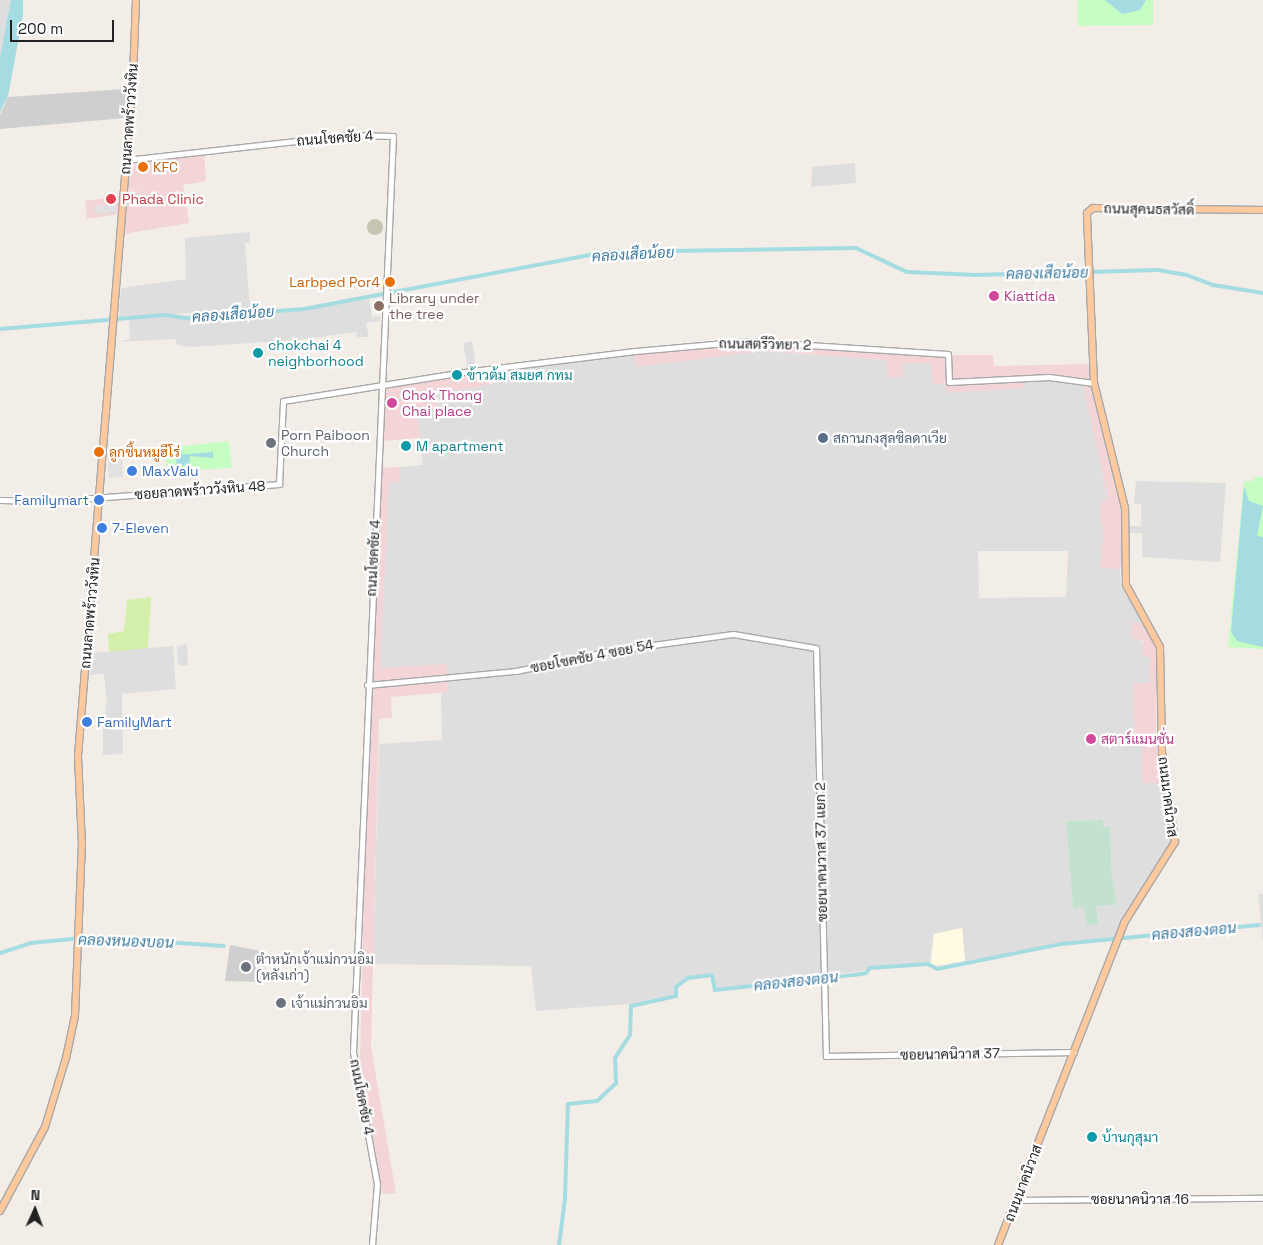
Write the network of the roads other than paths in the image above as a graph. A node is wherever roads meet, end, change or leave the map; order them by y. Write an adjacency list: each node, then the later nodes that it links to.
1 (136, 0): 2 (main road, ถนนลาดพร้าววังหิน)
2 (126, 160): 5 (street, ถนนโชคชัย 4); 6 (main road, ถนนลาดพร้าววังหิน)
3 (1263, 210): 4 (main road, ถนนสุคนธสวัสดิ์)
4 (1094, 383): 5 (street, ถนนสตรีวิทยา 2); 10 (main road, ถนนนาคนิวาส)
5 (381, 386): 6 (street, ซอยลาดพร้าววังหิน 48); 9 (street, ถนนโชคชัย 4)
6 (98, 498): 7 (street); 14 (main road, ถนนลาดพร้าววังหิน)
7 (2, 501)
8 (816, 648): 9 (street, ซอยโชคชัย 4 ซอย 54); 11 (street, ซอยนาคนวาส 37 แยก 2)
9 (368, 685): 15 (street, ถนนโชคชัย 4)
10 (1074, 1052): 11 (street, ซอยนาคนิวาส 37); 13 (main road, ถนนนาคนิวาส)
11 (826, 1056)
12 (1263, 1198): 13 (street, ซอยนาคนิวาส 16)
13 (1017, 1200): 16 (main road, ถนนนาคนิวาส)
14 (0, 1211)
15 (372, 1245)
16 (998, 1245)

